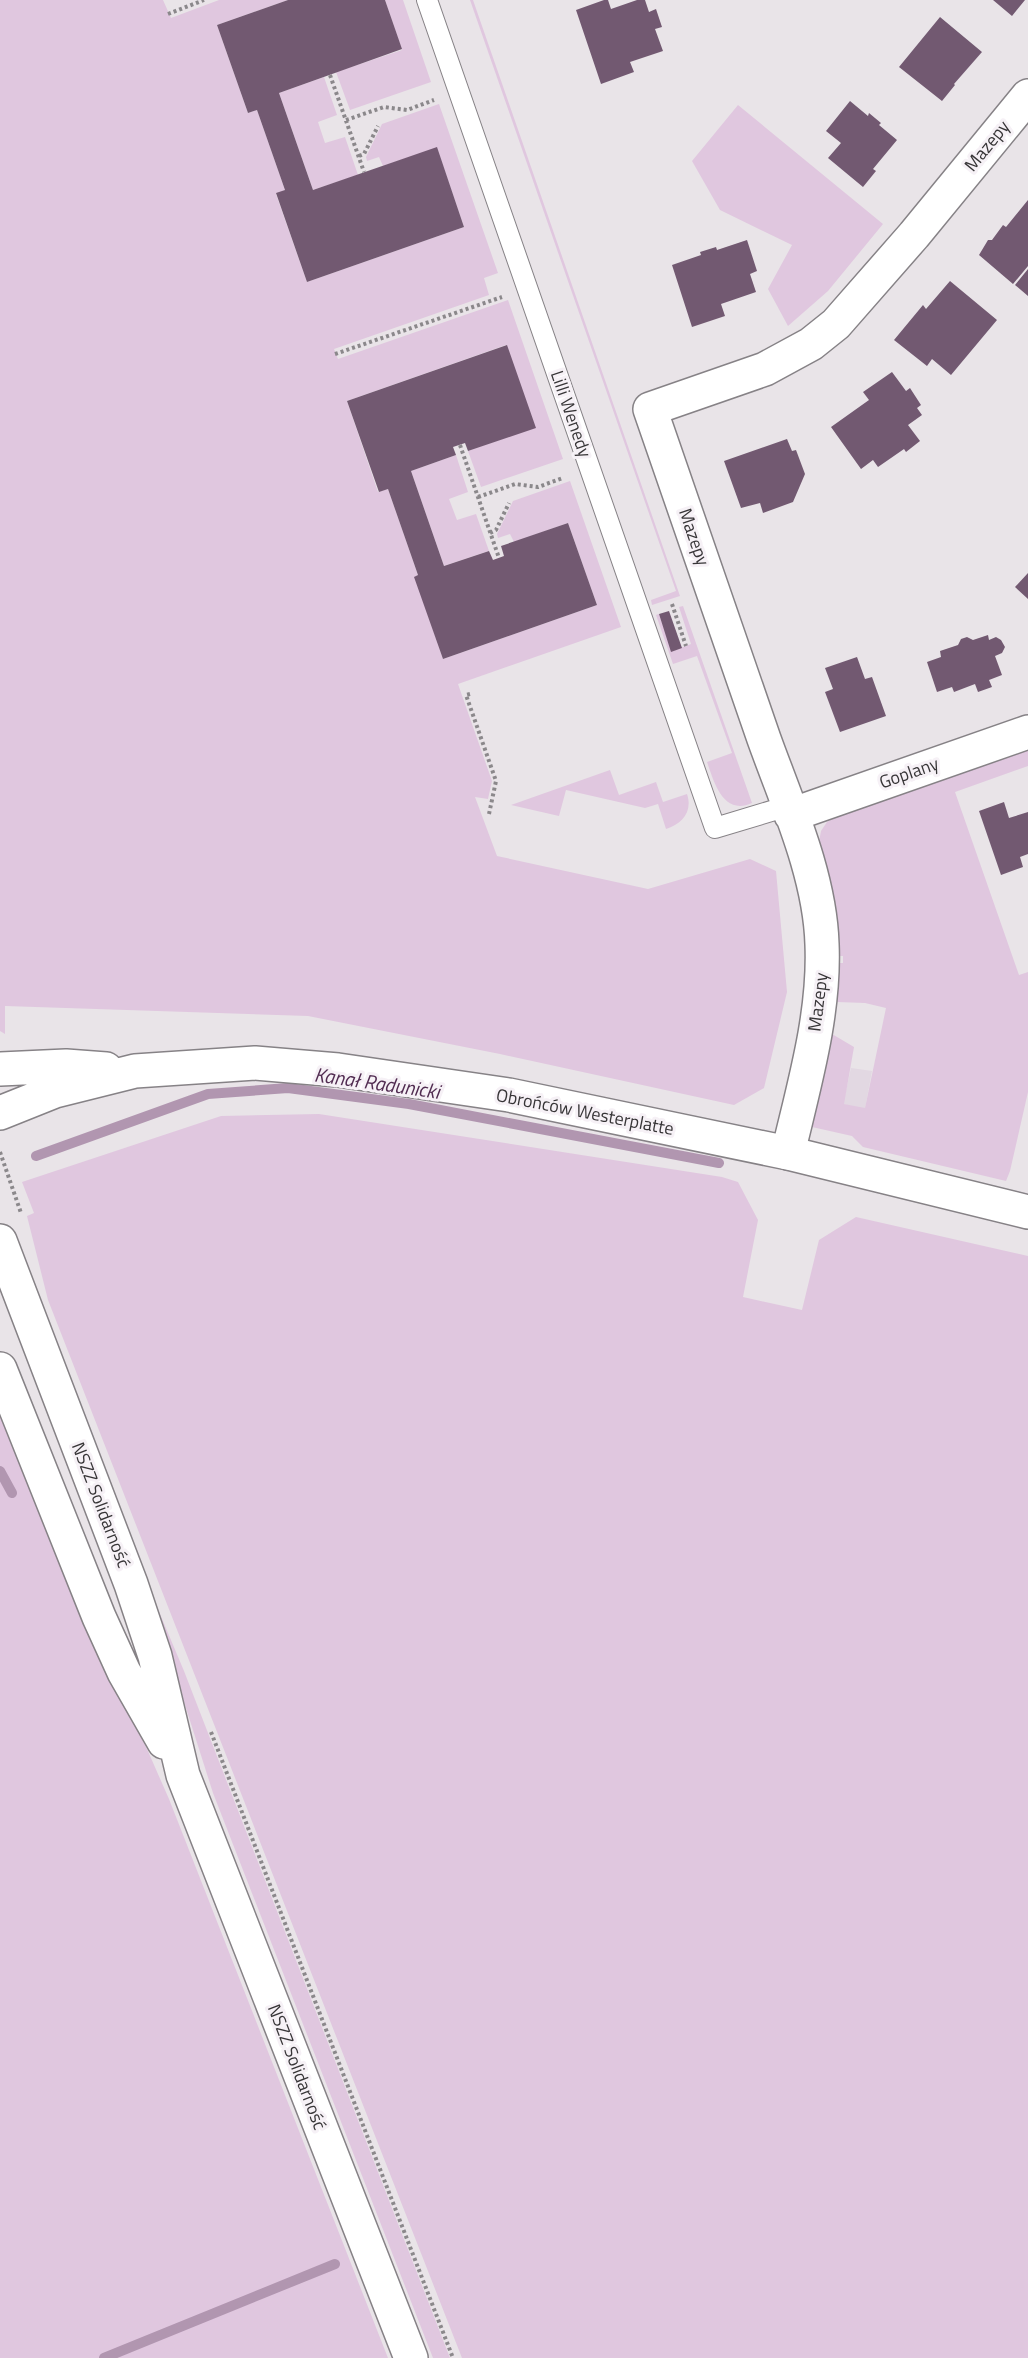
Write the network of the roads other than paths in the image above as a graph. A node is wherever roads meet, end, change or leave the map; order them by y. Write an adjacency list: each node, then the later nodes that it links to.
1 (427, 0): 4 (lane, Lilli Wenedy)
2 (1028, 96): 4 (street, Mazepy)
3 (1028, 732): 4 (street, Goplany)
4 (789, 811): 8 (street, Mazepy)
5 (0, 1069): 6 (street, Obrońców Westerplatte)
6 (135, 1071): 7 (street, Obrońców Westerplatte); 8 (street, Obrońców Westerplatte)
7 (0, 1113)
8 (788, 1153): 9 (street, Obrońców Westerplatte)
9 (1028, 1212)
10 (0, 1241): 12 (street, NSZZ Solidarność)
11 (0, 1369): 12 (street, NSZZ Solidarność)
12 (183, 1775): 13 (street, NSZZ Solidarność)
13 (411, 2358)

